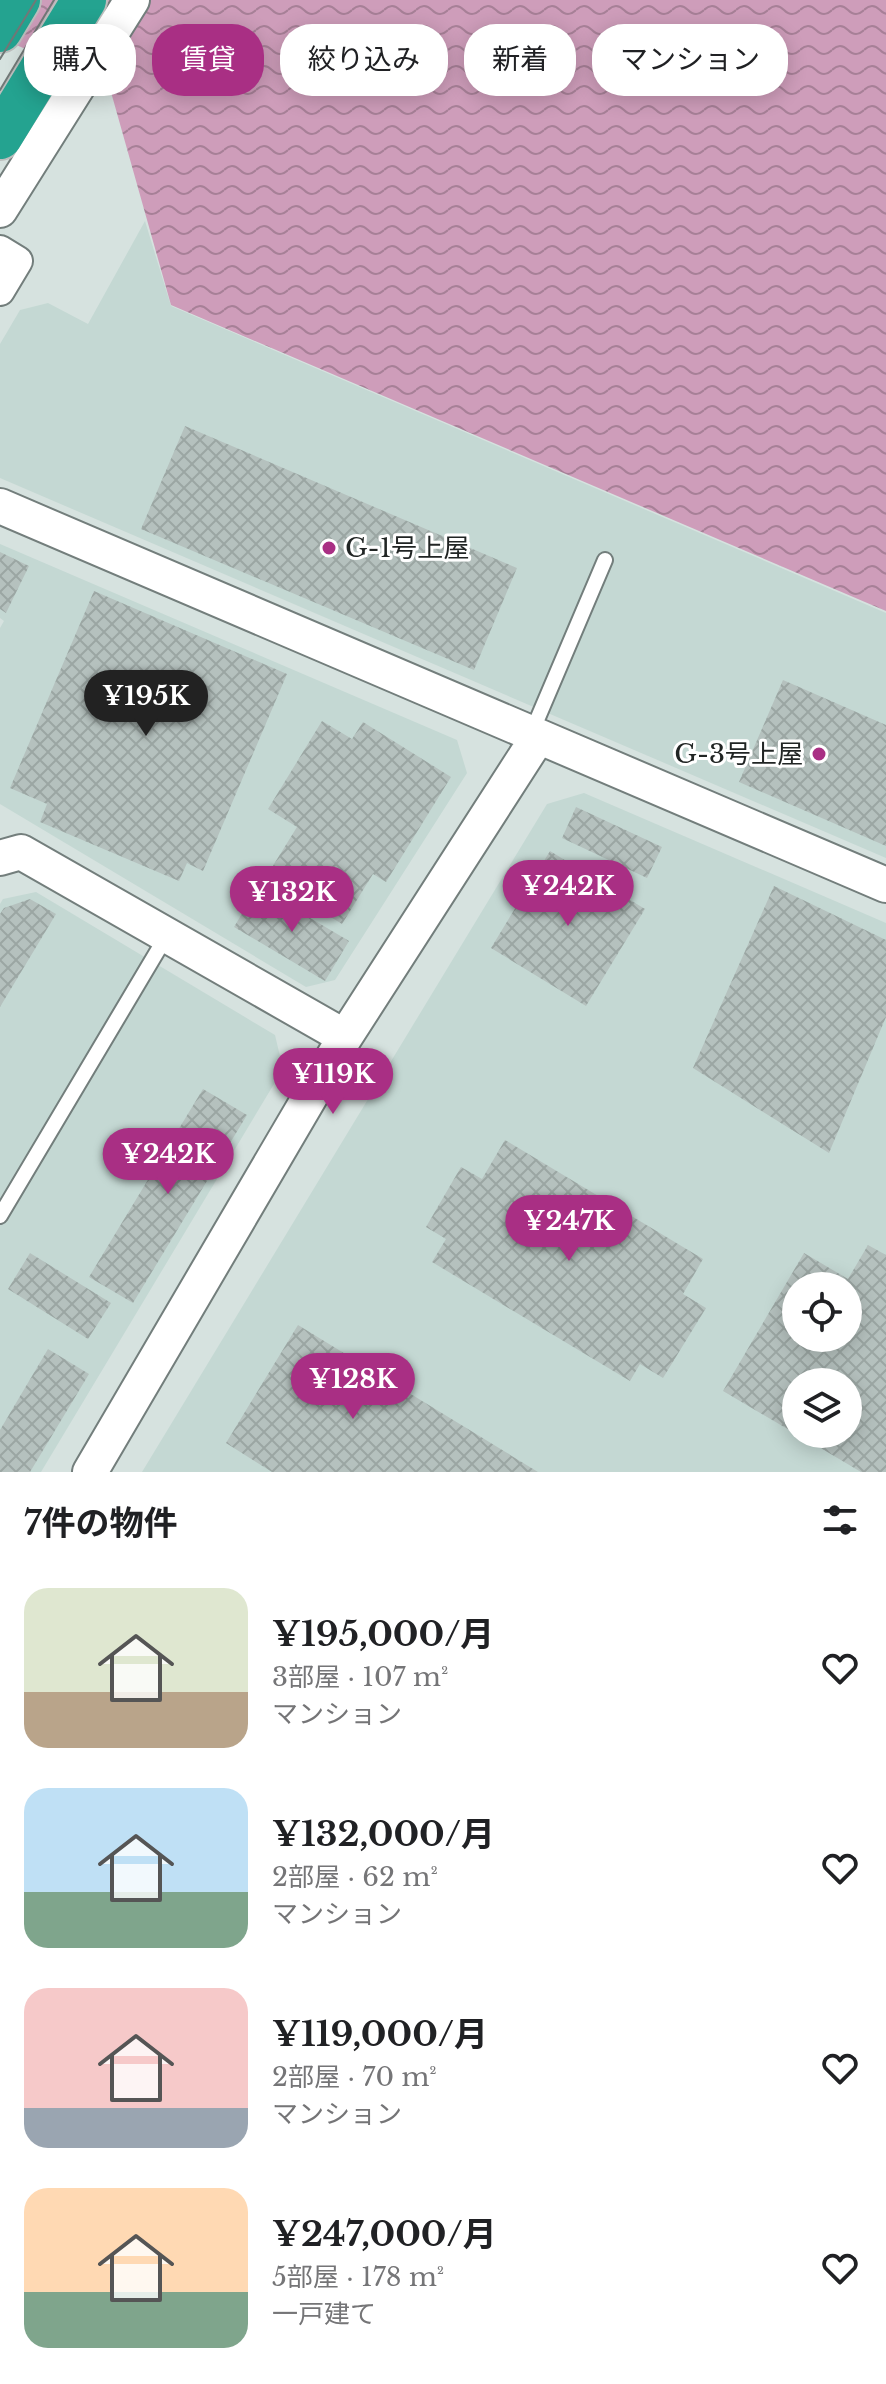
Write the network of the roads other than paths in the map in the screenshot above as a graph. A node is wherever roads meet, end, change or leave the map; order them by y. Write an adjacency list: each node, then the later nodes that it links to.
1 (18, 0): 4 (highway)
2 (84, 0): 5 (highway)
3 (132, 0): 6 (street)
4 (0, 30)
5 (0, 137)
6 (0, 210)
7 (9, 256): 8 (street)
8 (0, 291)
9 (0, 506): 11 (street)
10 (605, 560): 11 (lane)
11 (534, 735): 13 (street); 15 (street)
12 (0, 858): 14 (street)
13 (886, 885)
14 (167, 935): 15 (street); 16 (lane)
15 (345, 1037): 17 (street)
16 (0, 1216)
17 (90, 1472)

